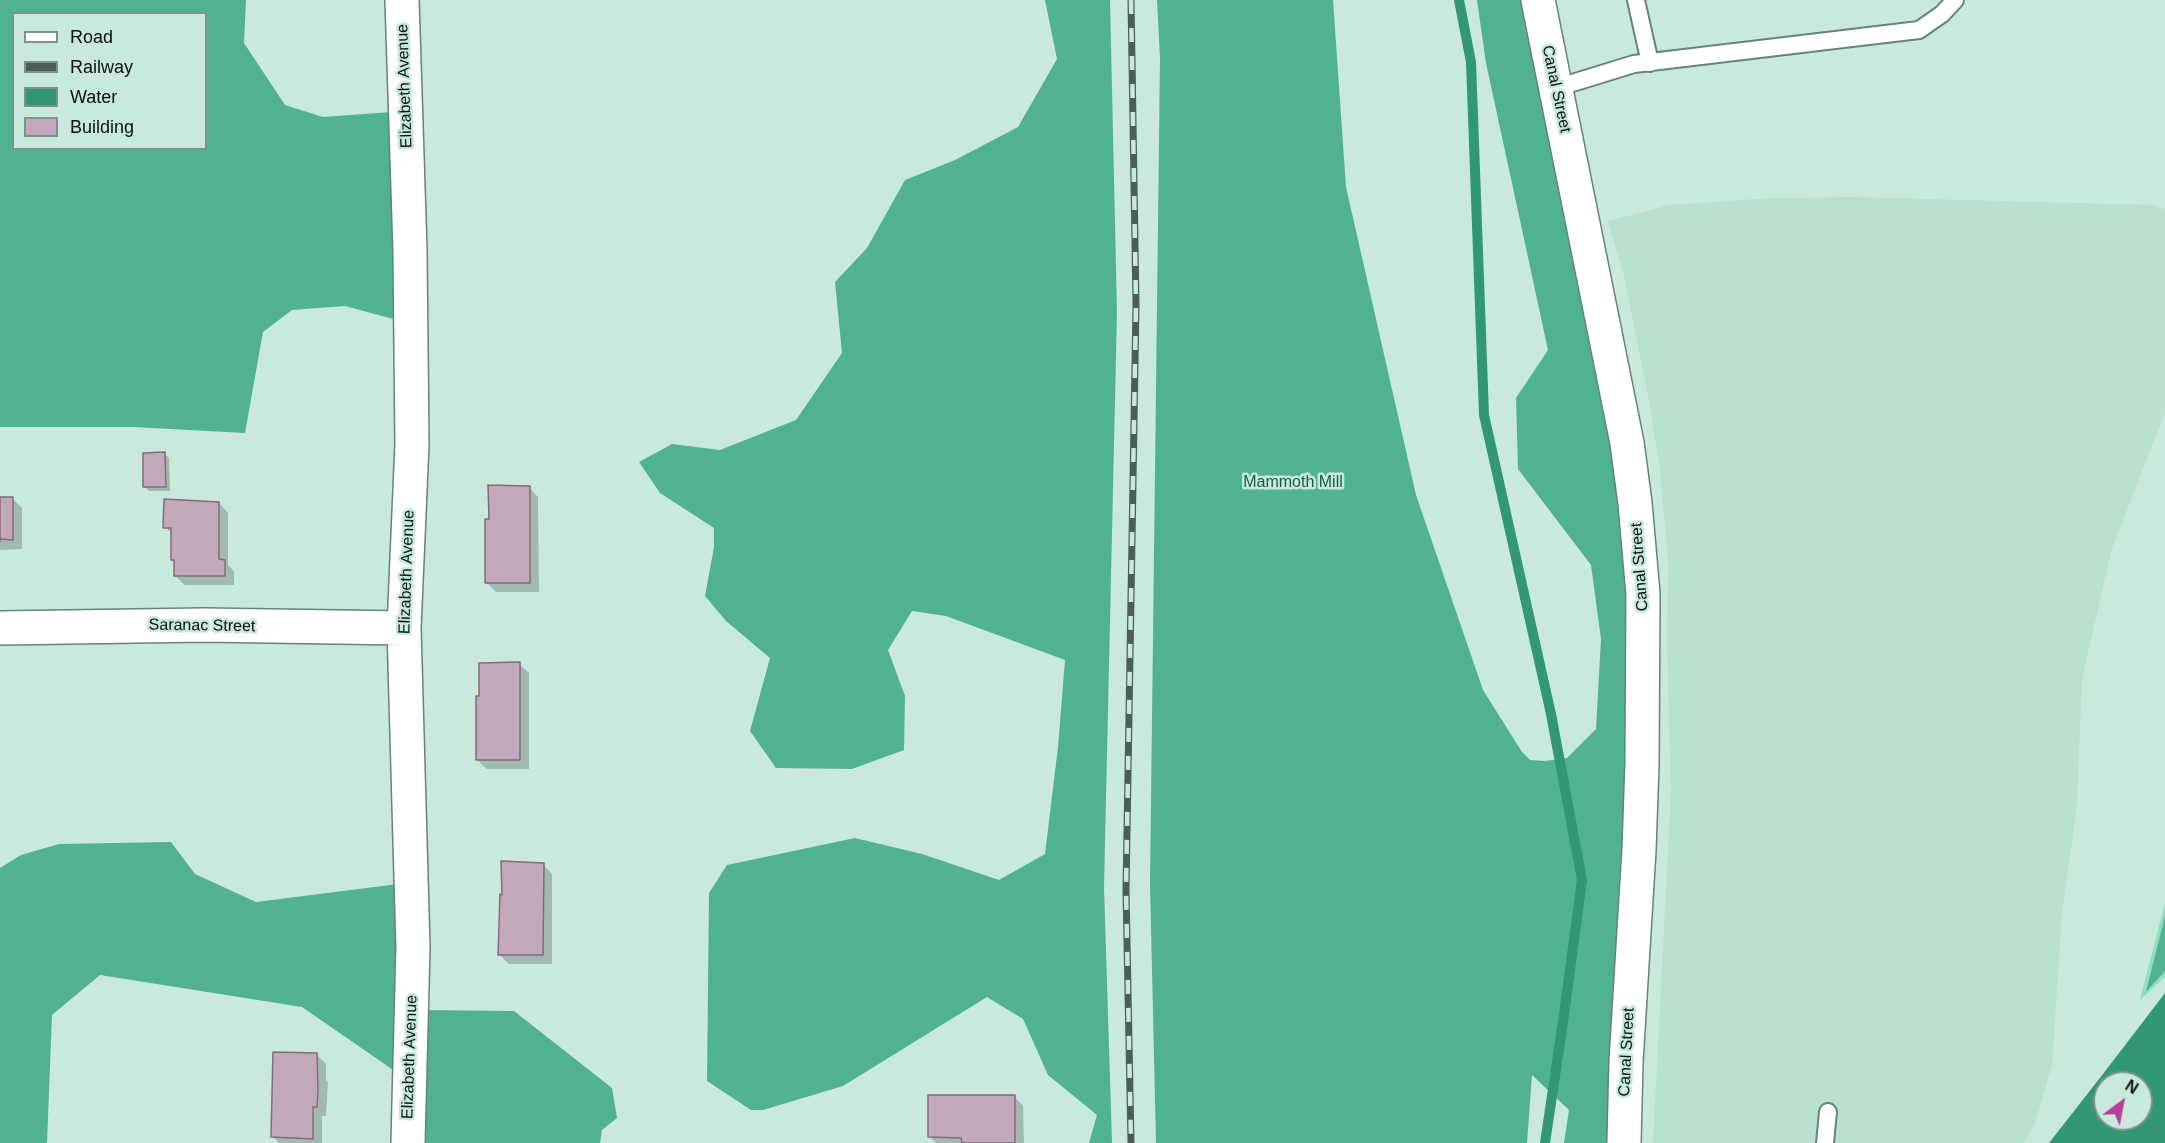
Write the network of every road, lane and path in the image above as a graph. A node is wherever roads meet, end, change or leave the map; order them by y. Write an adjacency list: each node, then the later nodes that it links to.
1 (402, 0): 8 (street, Elizabeth Avenue)
2 (1538, 0): 6 (street, Canal Street)
3 (1636, 0): 5 (lane)
4 (1955, 0): 5 (lane)
5 (1650, 63): 6 (lane)
6 (1556, 88): 11 (street, Canal Street)
7 (0, 628): 8 (street, Saranac Street)
8 (404, 628): 10 (street, Elizabeth Avenue)
9 (1828, 1112): 12 (lane)
10 (408, 1143)
11 (1624, 1143)
12 (1825, 1143)

